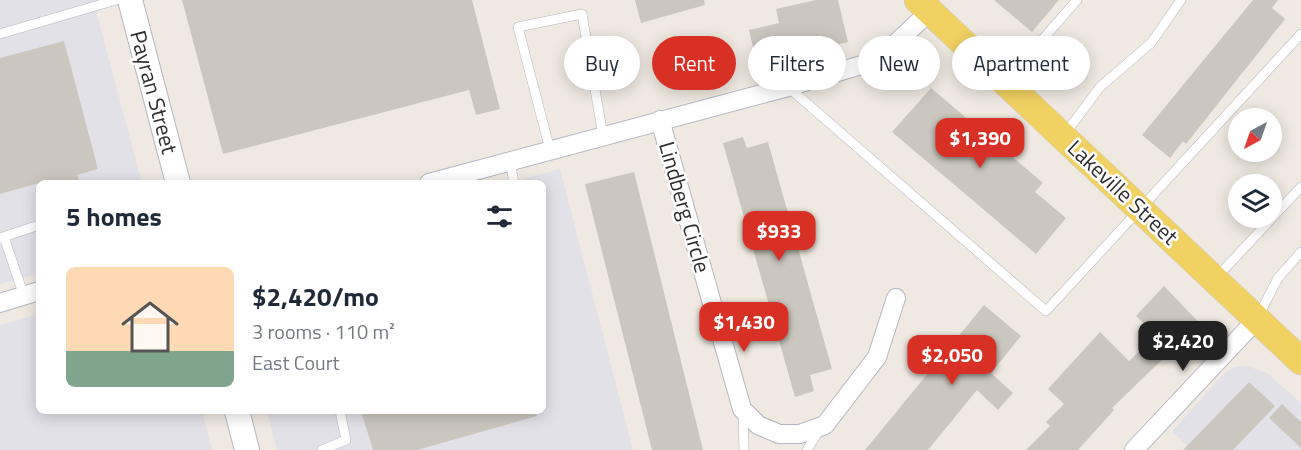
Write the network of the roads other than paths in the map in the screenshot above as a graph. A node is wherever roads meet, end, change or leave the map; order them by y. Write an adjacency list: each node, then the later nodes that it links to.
1 (116, 0): 6 (lane)
2 (130, 0): 19 (main road, Payran Street)
3 (1077, 0): 9 (lane)
4 (1181, 0): 16 (lane)
5 (924, 6): 8 (main road, Lakeville Street); 10 (street)
6 (0, 34)
7 (1301, 34): 23 (lane)
8 (956, 36)
9 (1045, 36)
10 (846, 70)
11 (776, 90): 14 (street)
12 (791, 90): 23 (lane)
13 (1014, 90): 16 (main road, Lakeville Street)
14 (660, 120): 15 (street); 33 (street, Lindberg Circle)
15 (603, 136): 17 (street); 17 (lane)
16 (1063, 136): 23 (main road, Lakeville Street)
17 (550, 150): 18 (street)
18 (510, 161): 20 (street); 21 (lane)
19 (177, 180)
20 (440, 180)
21 (513, 180)
22 (1301, 187): 27 (lane)
23 (1140, 207): 27 (main road, Lakeville Street)
24 (36, 226): 25 (lane)
25 (2, 238): 28 (lane)
26 (1301, 252): 31 (lane)
27 (1216, 279): 31 (main road, Lakeville Street)
28 (32, 293): 30 (street)
29 (896, 298): 36 (street)
30 (0, 303)
31 (1258, 318): 32 (main road, Lakeville Street); 41 (street)
32 (1301, 361)
33 (743, 411): 36 (street); 39 (lane)
34 (238, 414): 37 (main road)
35 (341, 414): 38 (lane)
36 (820, 427): 40 (lane)
37 (247, 450)
38 (322, 450)
39 (744, 450)
40 (807, 450)
41 (1134, 450)

